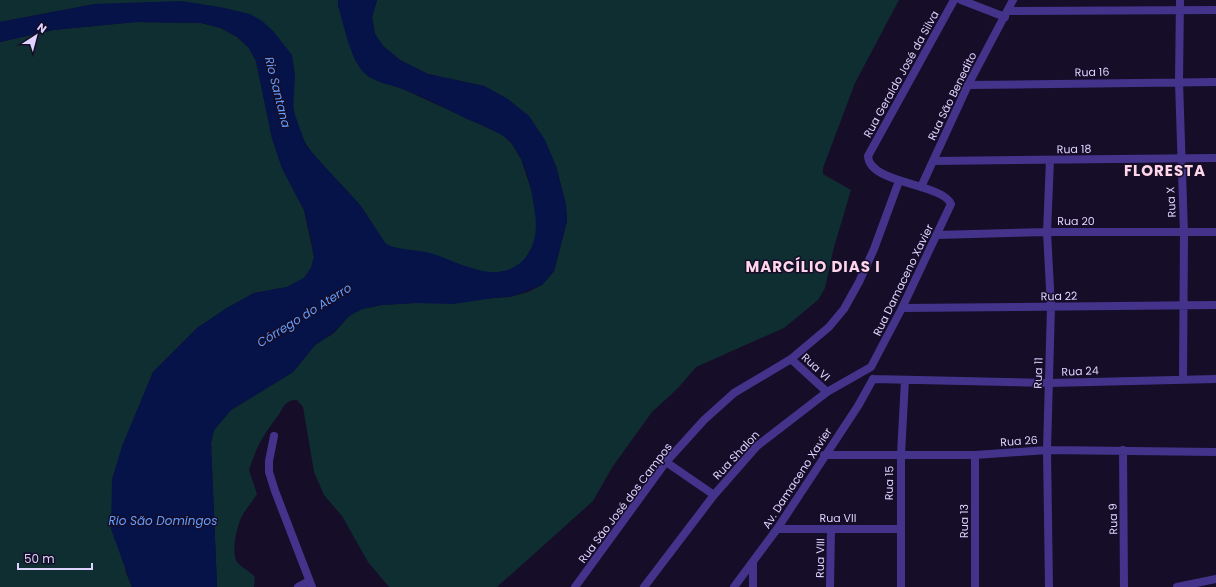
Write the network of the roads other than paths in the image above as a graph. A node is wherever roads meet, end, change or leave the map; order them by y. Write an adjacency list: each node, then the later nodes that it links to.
1 (954, 0): 15 (street, Rua Geraldo José da Silva)
2 (961, 0): 7 (street)
3 (1013, 0): 7 (street, Rua São Benedito)
4 (1180, 0): 5 (street, Rua X)
5 (1180, 10): 6 (street); 7 (street); 8 (street, Rua X)
6 (1216, 10)
7 (1007, 14): 10 (street, Rua São Benedito)
8 (1179, 82): 9 (street, Rua 16); 10 (street, Rua 16); 11 (street, Rua X)
9 (1216, 82)
10 (968, 84): 14 (street, Rua São Benedito)
11 (1180, 158): 12 (street, Rua 18); 13 (street, Rua 18); 19 (street, Rua X)
12 (1216, 158)
13 (1050, 160): 14 (street, Rua 18); 17 (street, Rua 11)
14 (932, 161): 16 (street, Rua São Benedito)
15 (899, 181): 16 (street); 25 (street, Rua São José dos Campos)
16 (921, 187): 20 (street, Rua Damaceno Xavier)
17 (1047, 232): 19 (street, Rua 20); 20 (street, Rua 20); 23 (street, Rua 11)
18 (1216, 232): 19 (street, Rua 20)
19 (1184, 233): 21 (street, Rua X)
20 (937, 235): 24 (street, Rua Damaceno Xavier)
21 (1182, 305): 22 (street, Rua 22); 23 (street, Rua 22); 30 (street, Rua X)
22 (1216, 305)
23 (1051, 307): 24 (street, Rua 22); 31 (street, Rua 11)
24 (902, 308): 26 (street, Rua Damaceno Xavier)
25 (791, 359): 32 (street, Rua VI); 40 (street, Rua São José dos Campos)
26 (870, 367): 27 (street); 32 (street, Rua Shalon)
27 (873, 378): 29 (street, Rua 24); 38 (street, Av. Damaceno Xavier)
28 (1216, 379): 30 (street, Rua 24)
29 (905, 380): 31 (street, Rua 24); 37 (street, Rua 15)
30 (1183, 380): 31 (street, Rua 24)
31 (1049, 383): 34 (street, Rua 11)
32 (827, 392): 41 (street, Rua Shalon)
33 (274, 436): 47 (street)
34 (1047, 450): 35 (street, Rua 26); 39 (street, Rua 26); 56 (street, Rua 11)
35 (1123, 450): 36 (street, Rua 26); 57 (street, Rua 9)
36 (1216, 452)
37 (901, 454): 38 (street, Rua 26); 39 (street, Rua 26); 43 (street, Rua 15)
38 (824, 455): 42 (street, Av. Damaceno Xavier)
39 (975, 455): 55 (street, Rua 13)
40 (666, 462): 41 (street); 49 (street, Rua São José dos Campos)
41 (714, 495): 50 (street, Rua Shalon)
42 (777, 528): 44 (street, Rua VII); 45 (street, Av. Damaceno Xavier)
43 (900, 529): 44 (street, Rua VII); 54 (street, Rua 15)
44 (831, 530): 53 (street, Rua VIII)
45 (753, 562): 51 (street, Av. Damaceno Xavier); 52 (street)
46 (1216, 579): 58 (street)
47 (310, 584): 48 (street)
48 (298, 587)
49 (575, 587)
50 (644, 587)
51 (734, 587)
52 (753, 587)
53 (830, 587)
54 (901, 587)
55 (975, 587)
56 (1049, 587)
57 (1124, 587)
58 (1177, 587)

